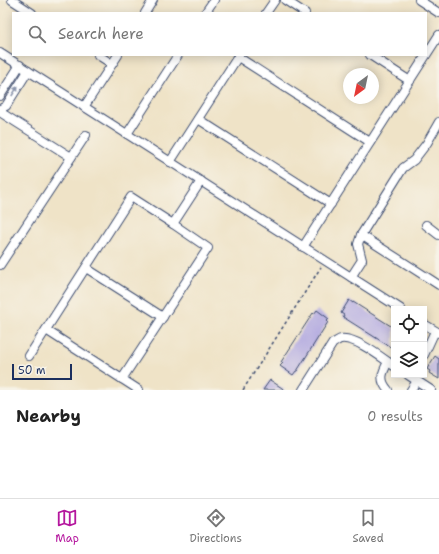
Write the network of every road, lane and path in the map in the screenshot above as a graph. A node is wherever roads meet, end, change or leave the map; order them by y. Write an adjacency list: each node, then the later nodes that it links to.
1 (12, 0): 7 (street)
2 (214, 0): 9 (street)
3 (275, 0): 10 (street)
4 (285, 0): 11 (street)
5 (419, 0): 12 (street)
6 (151, 1): 8 (street)
7 (30, 12)
8 (146, 12)
9 (206, 12)
10 (267, 12)
11 (303, 12)
12 (439, 13)
13 (439, 36): 15 (street)
14 (0, 53): 23 (street)
15 (427, 55)
16 (100, 56): 22 (street)
17 (117, 56): 22 (street)
18 (177, 56): 32 (street)
19 (238, 56): 30 (street); 34 (street)
20 (372, 56): 25 (street)
21 (426, 56): 25 (street)
22 (112, 64): 27 (street)
23 (20, 65): 24 (street); 26 (street)
24 (28, 71): 27 (street); 28 (street, one-way to 24)
25 (410, 81): 34 (street)
26 (0, 96)
27 (84, 107): 32 (street)
28 (0, 109)
29 (0, 112): 35 (street)
30 (198, 119): 36 (street); 38 (street)
31 (439, 122): 41 (street)
32 (127, 134): 36 (street)
33 (86, 135): 35 (street)
34 (370, 142): 38 (street)
35 (71, 157): 45 (street)
36 (170, 162): 37 (street)
37 (201, 181): 39 (street); 43 (street)
38 (331, 204): 43 (street)
39 (173, 224): 46 (street); 50 (street)
40 (426, 225): 42 (street)
41 (361, 235): 47 (street); 48 (street)
42 (439, 235)
43 (303, 247): 44 (street)
44 (325, 261): 47 (street); 61 (path)
45 (0, 265)
46 (86, 268): 50 (street); 52 (street)
47 (351, 277): 49 (street)
48 (439, 285)
49 (396, 306)
50 (163, 317): 59 (street)
51 (427, 327): 53 (street)
52 (46, 330): 55 (street); 59 (street)
53 (437, 332): 54 (street)
54 (427, 350)
55 (29, 356)
56 (391, 364): 62 (street); 63 (street)
57 (412, 378): 64 (street)
58 (413, 378): 65 (street)
59 (122, 379): 60 (street)
60 (139, 390)
61 (244, 390)
62 (303, 390)
63 (388, 390)
64 (411, 390)
65 (431, 390)

